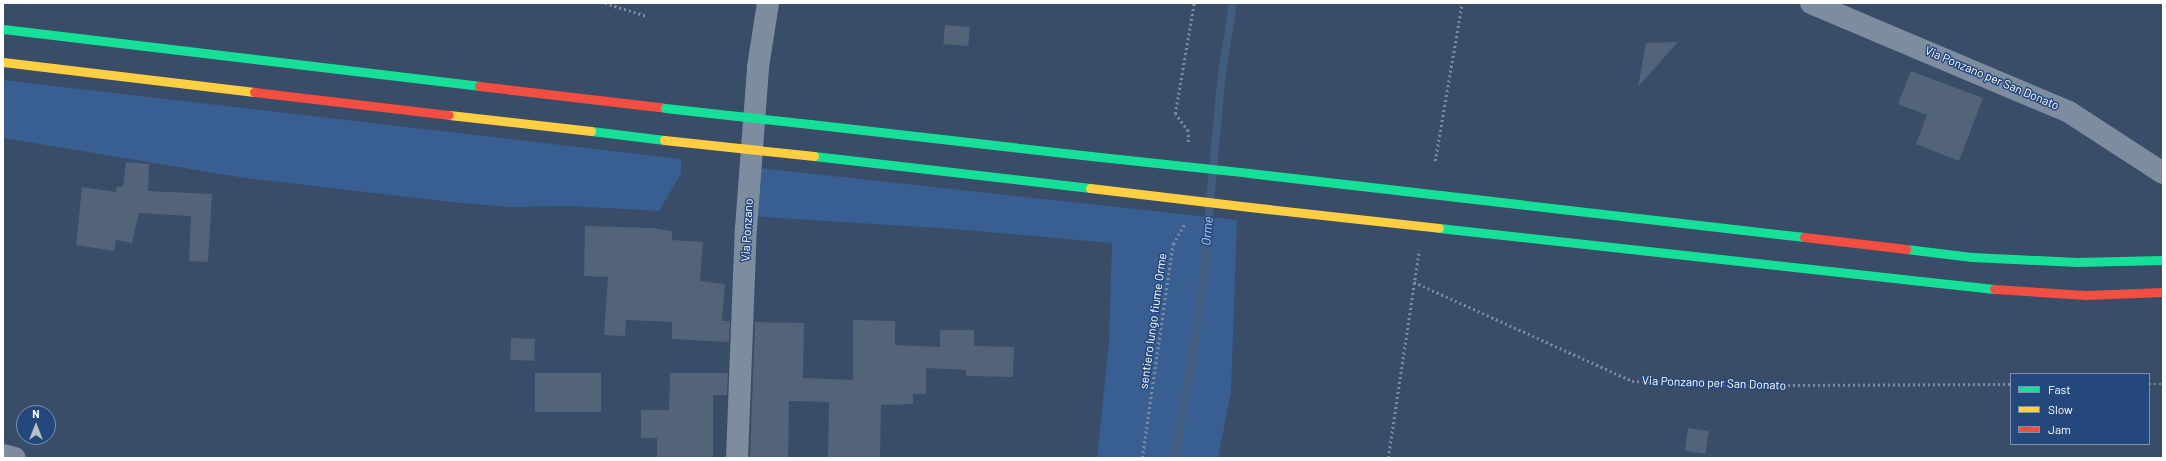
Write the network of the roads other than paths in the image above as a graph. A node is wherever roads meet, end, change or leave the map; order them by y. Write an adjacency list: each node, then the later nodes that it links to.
1 (768, 3): 10 (street, Via Ponzano)
2 (1811, 3): 5 (street, Via Ponzano per San Donato)
3 (3, 29): 6 (highway, bridge)
4 (3, 62): 7 (highway, bridge)
5 (2163, 173)
6 (2163, 260)
7 (2163, 292)
8 (3, 455): 9 (street)
9 (15, 458)
10 (737, 458)

